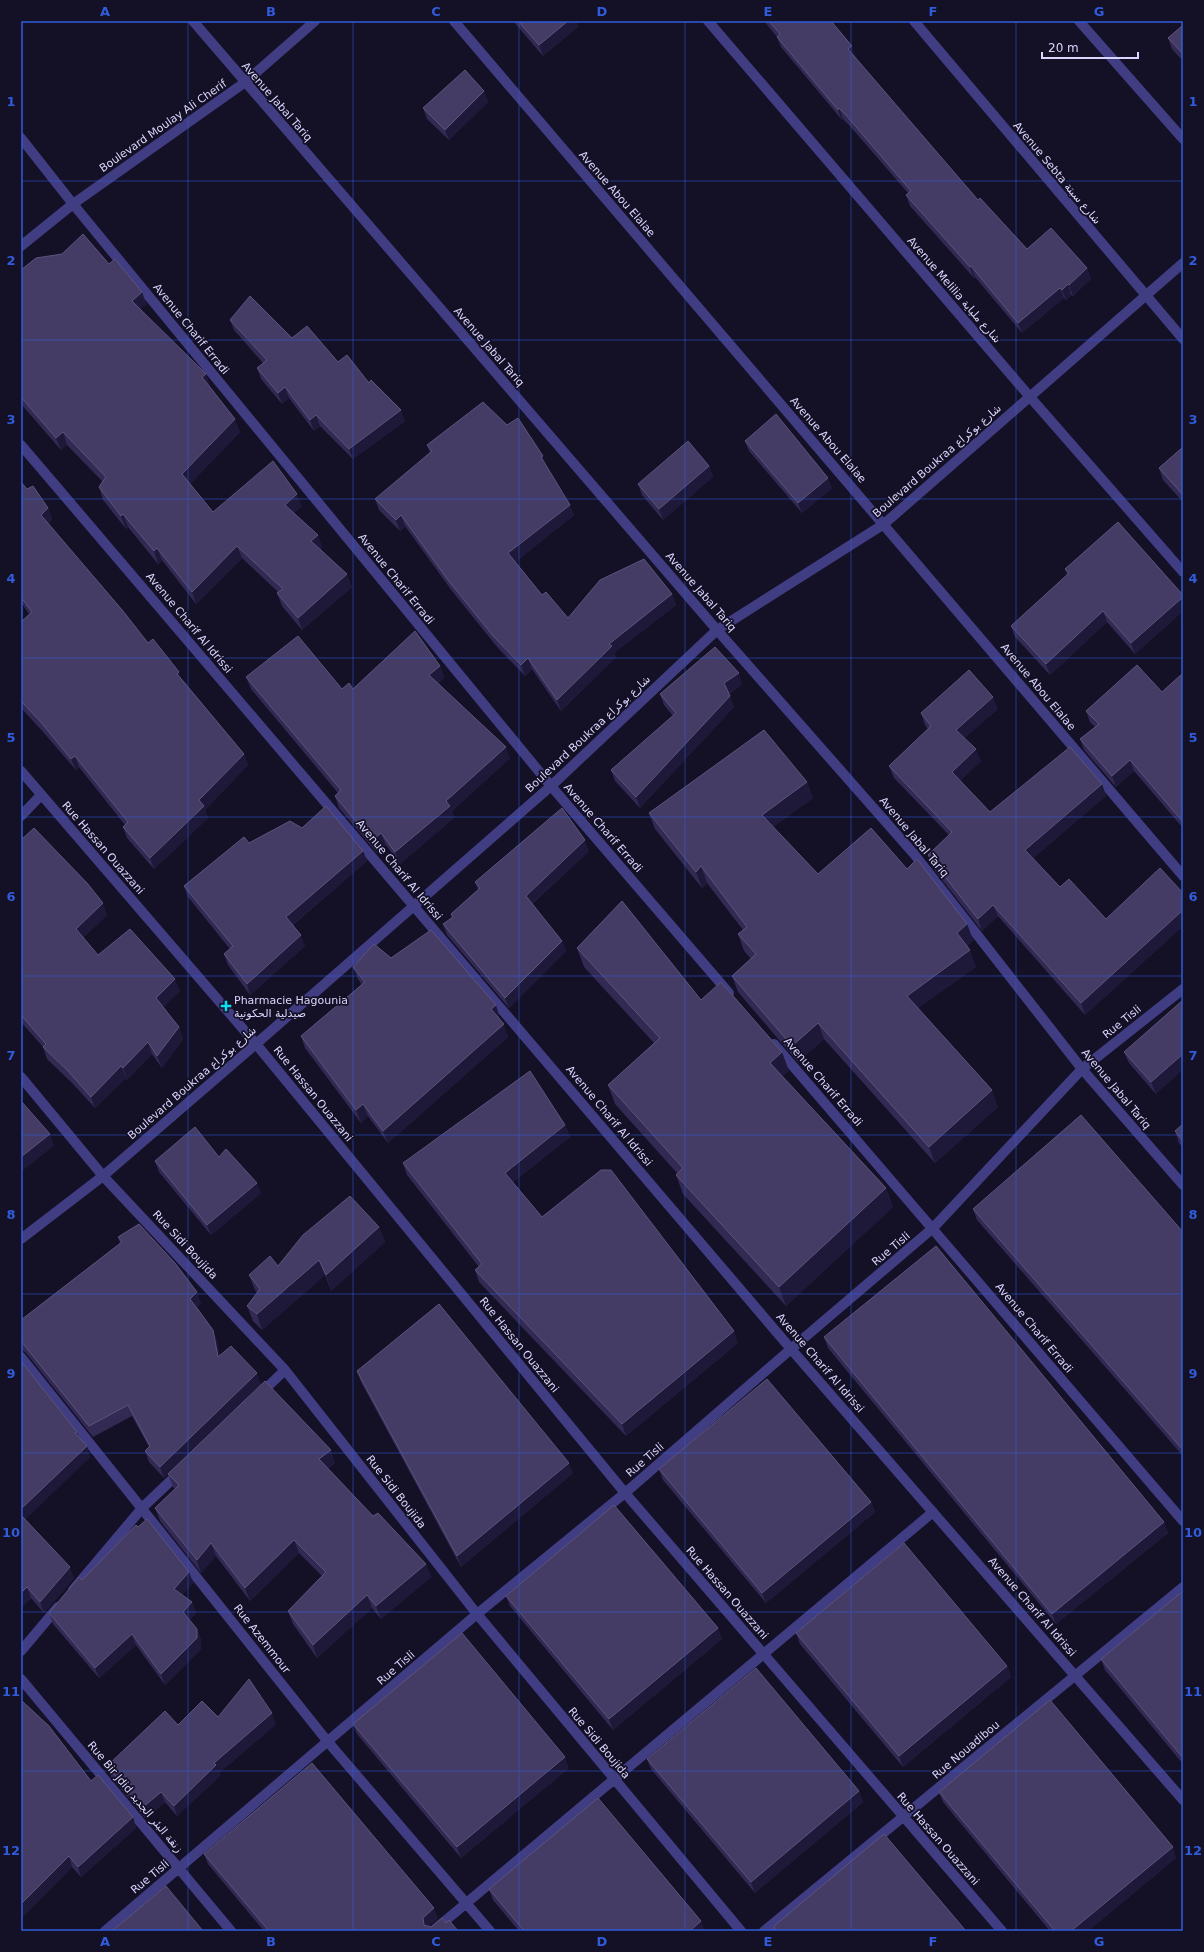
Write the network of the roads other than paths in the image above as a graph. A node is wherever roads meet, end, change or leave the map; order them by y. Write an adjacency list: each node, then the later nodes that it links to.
1 (193, 21): 7 (street, Avenue Jabal Tariq)
2 (315, 21): 7 (street, Boulevard Moulay Ali Cherif)
3 (454, 21): 17 (street, Avenue Abou Elalae)
4 (708, 21): 15 (street, Avenue Melilia شارع ملياية)
5 (914, 21): 13 (street, Avenue Sebta شارع سبتة)
6 (1079, 21): 9 (street)
7 (244, 83): 10 (street, Boulevard Moulay Ali Cherif); 19 (street, Avenue Jabal Tariq)
8 (21, 138): 10 (street, Avenue Charif Erradi)
9 (1183, 139)
10 (73, 204): 11 (street, Boulevard Moulay Ali Cherif); 21 (street, Avenue Charif Erradi)
11 (21, 246)
12 (1183, 263): 13 (street, Boulevard Boukraa شارع بوكراع)
13 (1146, 296): 14 (street, Avenue Sebta شارع سبتة); 15 (street, Boulevard Boukraa شارع بوكراع)
14 (1183, 339)
15 (1030, 397): 17 (street, Boulevard Boukraa شارع بوكراع); 18 (street, Avenue Melilia شارع ملياية)
16 (21, 445): 25 (street, Avenue Charif Al Idrissi)
17 (884, 524): 19 (street, Boulevard Boukraa شارع بوكراع); 24 (street, Avenue Abou Elalae)
18 (1183, 572)
19 (717, 630): 21 (street, Boulevard Boukraa شارع بوكراع); 30 (street, Avenue Jabal Tariq)
20 (21, 771): 22 (street, Rue Hassan Ouazzani)
21 (550, 786): 25 (street, Boulevard Boukraa شارع بوكراع); 27 (street, Avenue Charif Erradi)
22 (41, 795): 23 (street); 29 (street, Rue Hassan Ouazzani)
23 (21, 816)
24 (1183, 876)
25 (414, 905): 29 (street, Boulevard Boukraa شارع بوكراع); 36 (street, Avenue Charif Al Idrissi)
26 (1183, 989): 30 (street, Rue Tisli)
27 (737, 1001)
28 (768, 1037): 34 (street, Avenue Charif Erradi)
29 (256, 1044): 32 (street, Boulevard Boukraa شارع بوكراع); 41 (street, Rue Hassan Ouazzani)
30 (1082, 1069): 33 (street, Avenue Jabal Tariq); 34 (street, Rue Tisli)
31 (21, 1077): 32 (street, Rue Sidi Boujida)
32 (103, 1176): 35 (street, Boulevard Boukraa شارع بوكراع); 38 (street, Rue Sidi Boujida)
33 (1183, 1185)
34 (933, 1228): 36 (street, Rue Tisli); 44 (street, Avenue Charif Erradi)
35 (21, 1239)
36 (791, 1349): 41 (street, Rue Tisli); 43 (street, Avenue Charif Al Idrissi)
37 (21, 1357): 42 (street, Rue Azemmour)
38 (285, 1370): 39 (street); 46 (street, Rue Sidi Boujida)
39 (251, 1403)
40 (188, 1463): 42 (street)
41 (625, 1493): 46 (street, Rue Tisli); 48 (street, Rue Hassan Ouazzani)
42 (143, 1508): 47 (street); 51 (street, Rue Azemmour)
43 (933, 1512): 48 (street); 49 (street, Avenue Charif Al Idrissi)
44 (1183, 1521)
45 (1183, 1587): 49 (street, Rue Nouadibou)
46 (477, 1614): 51 (street, Rue Tisli); 52 (street, Rue Sidi Boujida)
47 (21, 1651)
48 (763, 1653): 52 (street); 54 (street, Rue Hassan Ouazzani)
49 (1075, 1676): 53 (street, Avenue Charif Al Idrissi); 54 (street, Rue Nouadibou)
50 (21, 1679): 55 (street, Rue Bir Jdid زنقة البئر الجديد)
51 (328, 1742): 55 (street, Rue Tisli); 56 (street, Rue Azemmour)
52 (613, 1779): 56 (street); 61 (street, Rue Sidi Boujida)
53 (1183, 1800)
54 (903, 1817): 62 (street, Rue Nouadibou); 63 (street, Rue Hassan Ouazzani)
55 (179, 1868): 57 (street, Rue Tisli); 58 (street, Rue Bir Jdid زنقة البئر الجديد)
56 (466, 1904): 59 (street); 60 (street, Rue Azemmour)
57 (105, 1931)
58 (231, 1931)
59 (433, 1931)
60 (490, 1931)
61 (741, 1931)
62 (764, 1931)
63 (1002, 1931)

